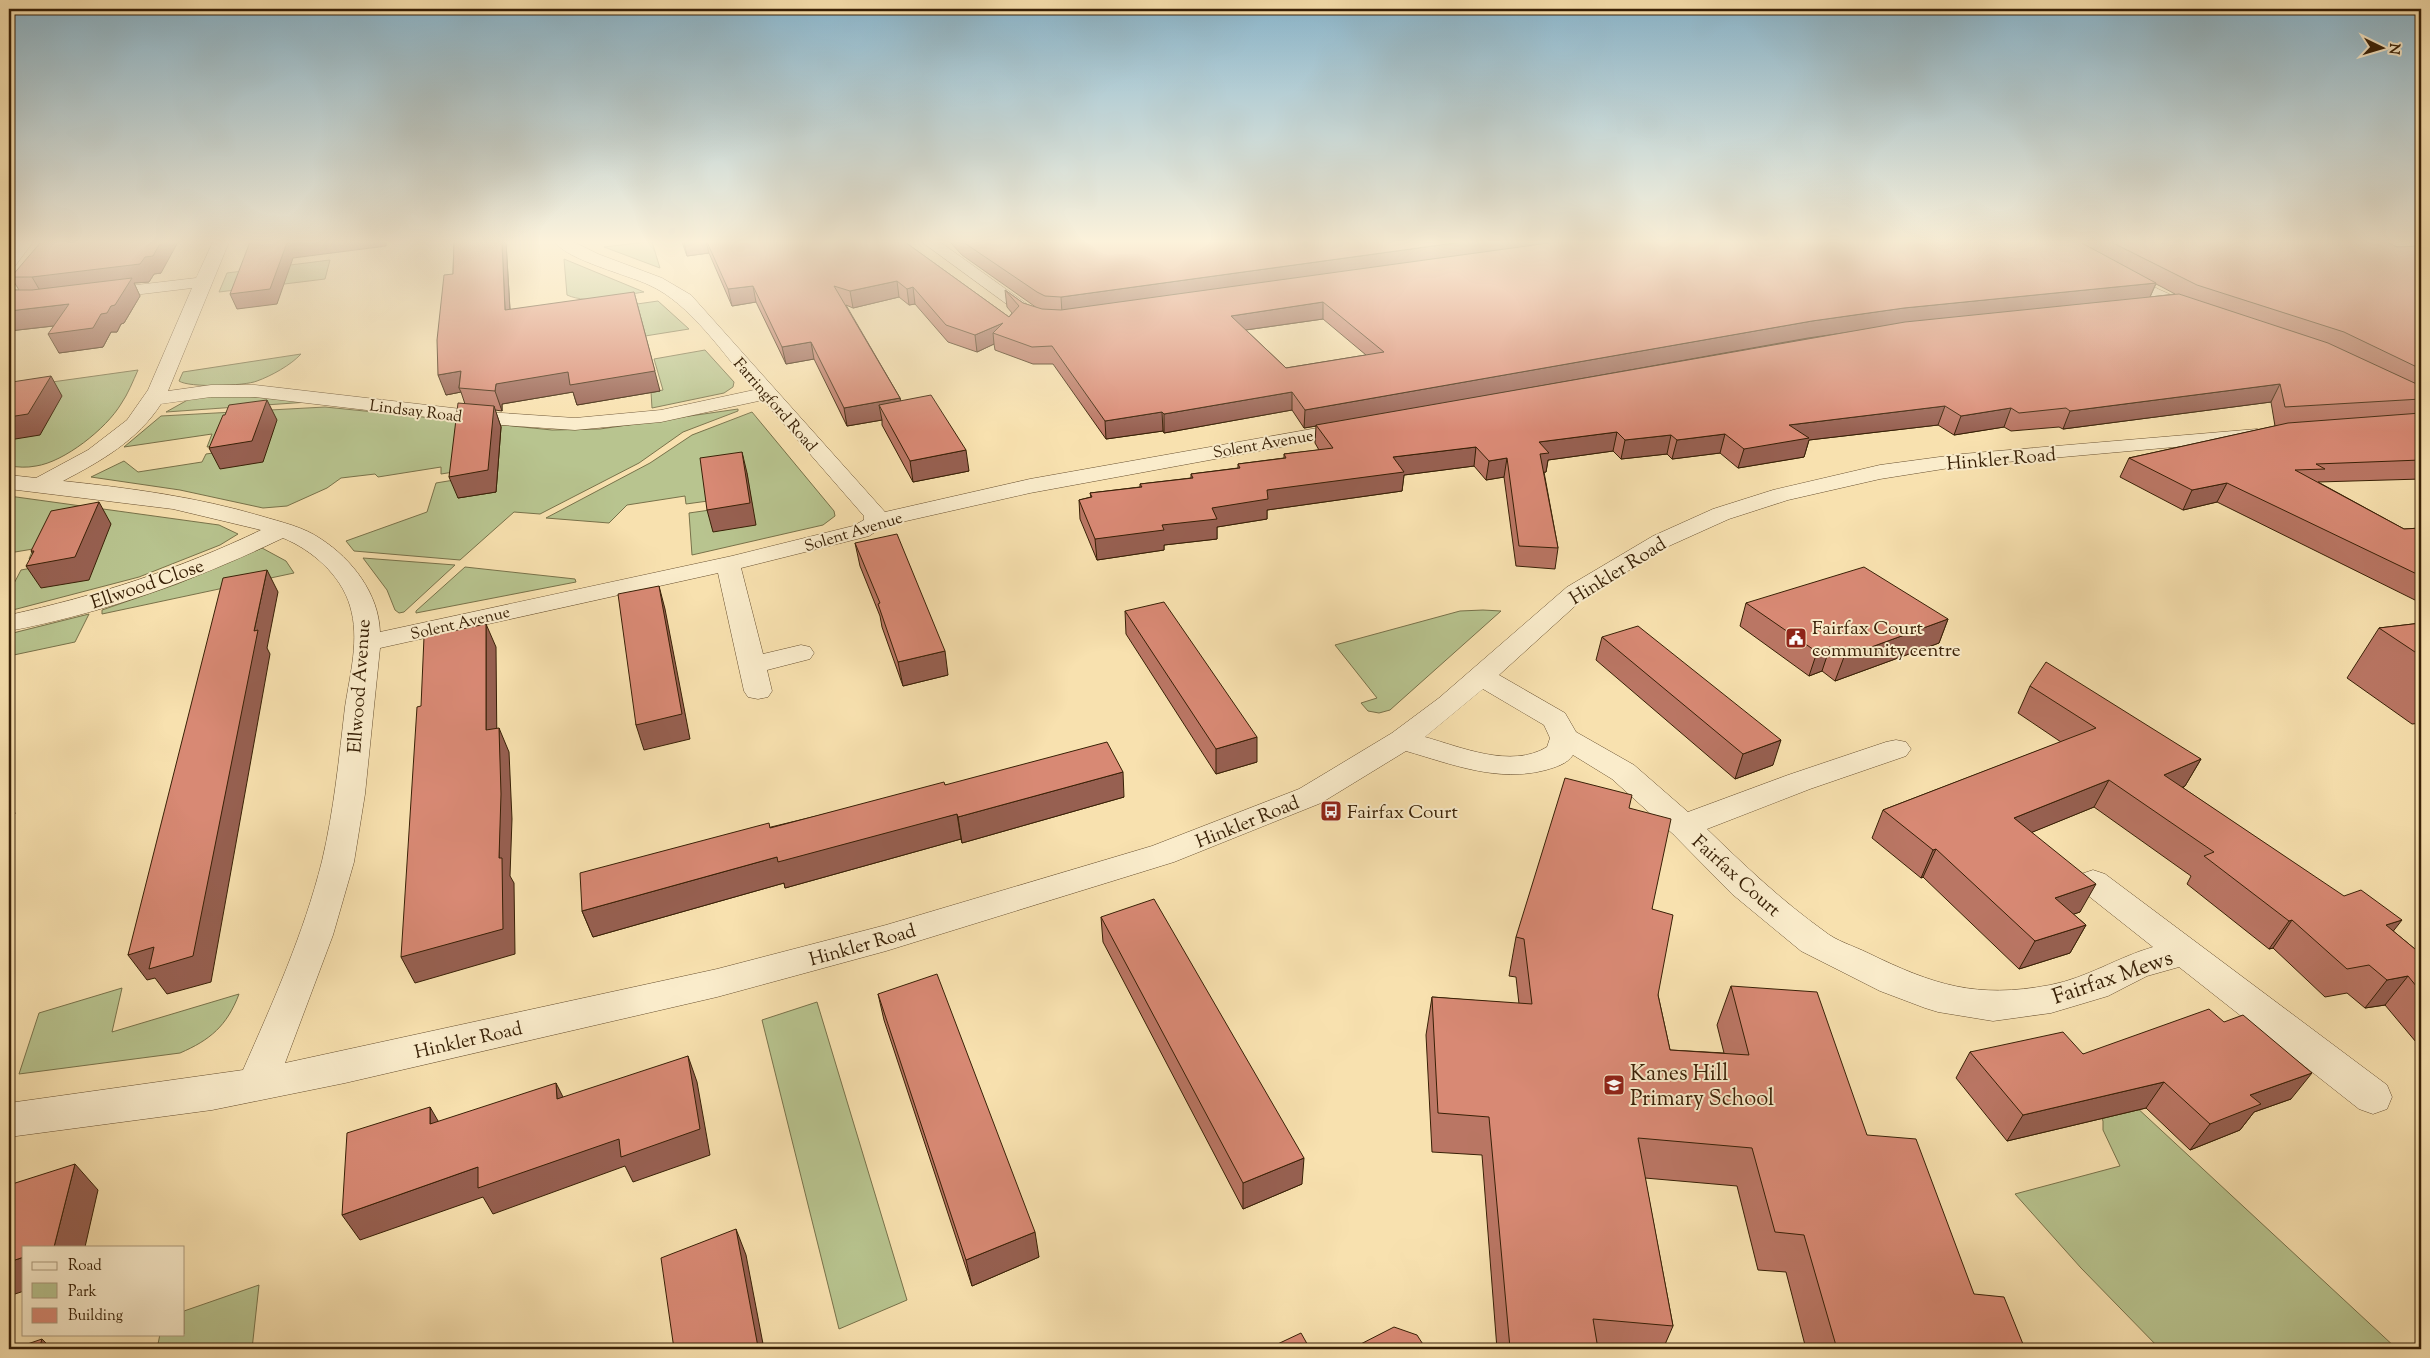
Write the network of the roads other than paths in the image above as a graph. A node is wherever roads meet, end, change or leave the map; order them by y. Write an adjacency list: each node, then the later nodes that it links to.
1 (192, 305): 10 (street)
2 (690, 305): 9 (street, Farringford Road)
3 (1019, 305): 8 (street)
4 (2141, 305): 6 (street)
5 (2180, 305): 7 (street)
6 (2135, 306)
7 (2209, 318)
8 (1053, 320)
9 (767, 393): 10 (street, Lindsay Road); 15 (street, Farringford Road)
10 (153, 399): 14 (street)
11 (1366, 425): 15 (street, Solent Avenue)
12 (2273, 434): 22 (street, Hinkler Road)
13 (9, 482): 14 (street, Ellwood Avenue)
14 (39, 485): 16 (street, Ellwood Avenue)
15 (876, 521): 17 (street, Solent Avenue)
16 (281, 530): 18 (street, Ellwood Close); 19 (street, Ellwood Avenue)
17 (728, 564): 19 (street, Solent Avenue); 21 (street)
18 (9, 623)
19 (366, 643): 31 (street, Ellwood Avenue)
20 (801, 653): 21 (street)
21 (752, 664): 23 (street)
22 (1481, 676): 24 (street, Fairfax Court); 25 (street, Hinkler Road)
23 (758, 691)
24 (1565, 738): 25 (street); 27 (street, Fairfax Court)
25 (1402, 740): 31 (street, Hinkler Road)
26 (1896, 749): 27 (street)
27 (1684, 826): 29 (street, Fairfax Court)
28 (2093, 882): 30 (street, Fairfax Mews)
29 (1813, 942): 30 (street, Fairfax Mews)
30 (2184, 952): 32 (street, Fairfax Mews)
31 (257, 1084): 33 (street, Hinkler Road)
32 (2373, 1097)
33 (9, 1120)

